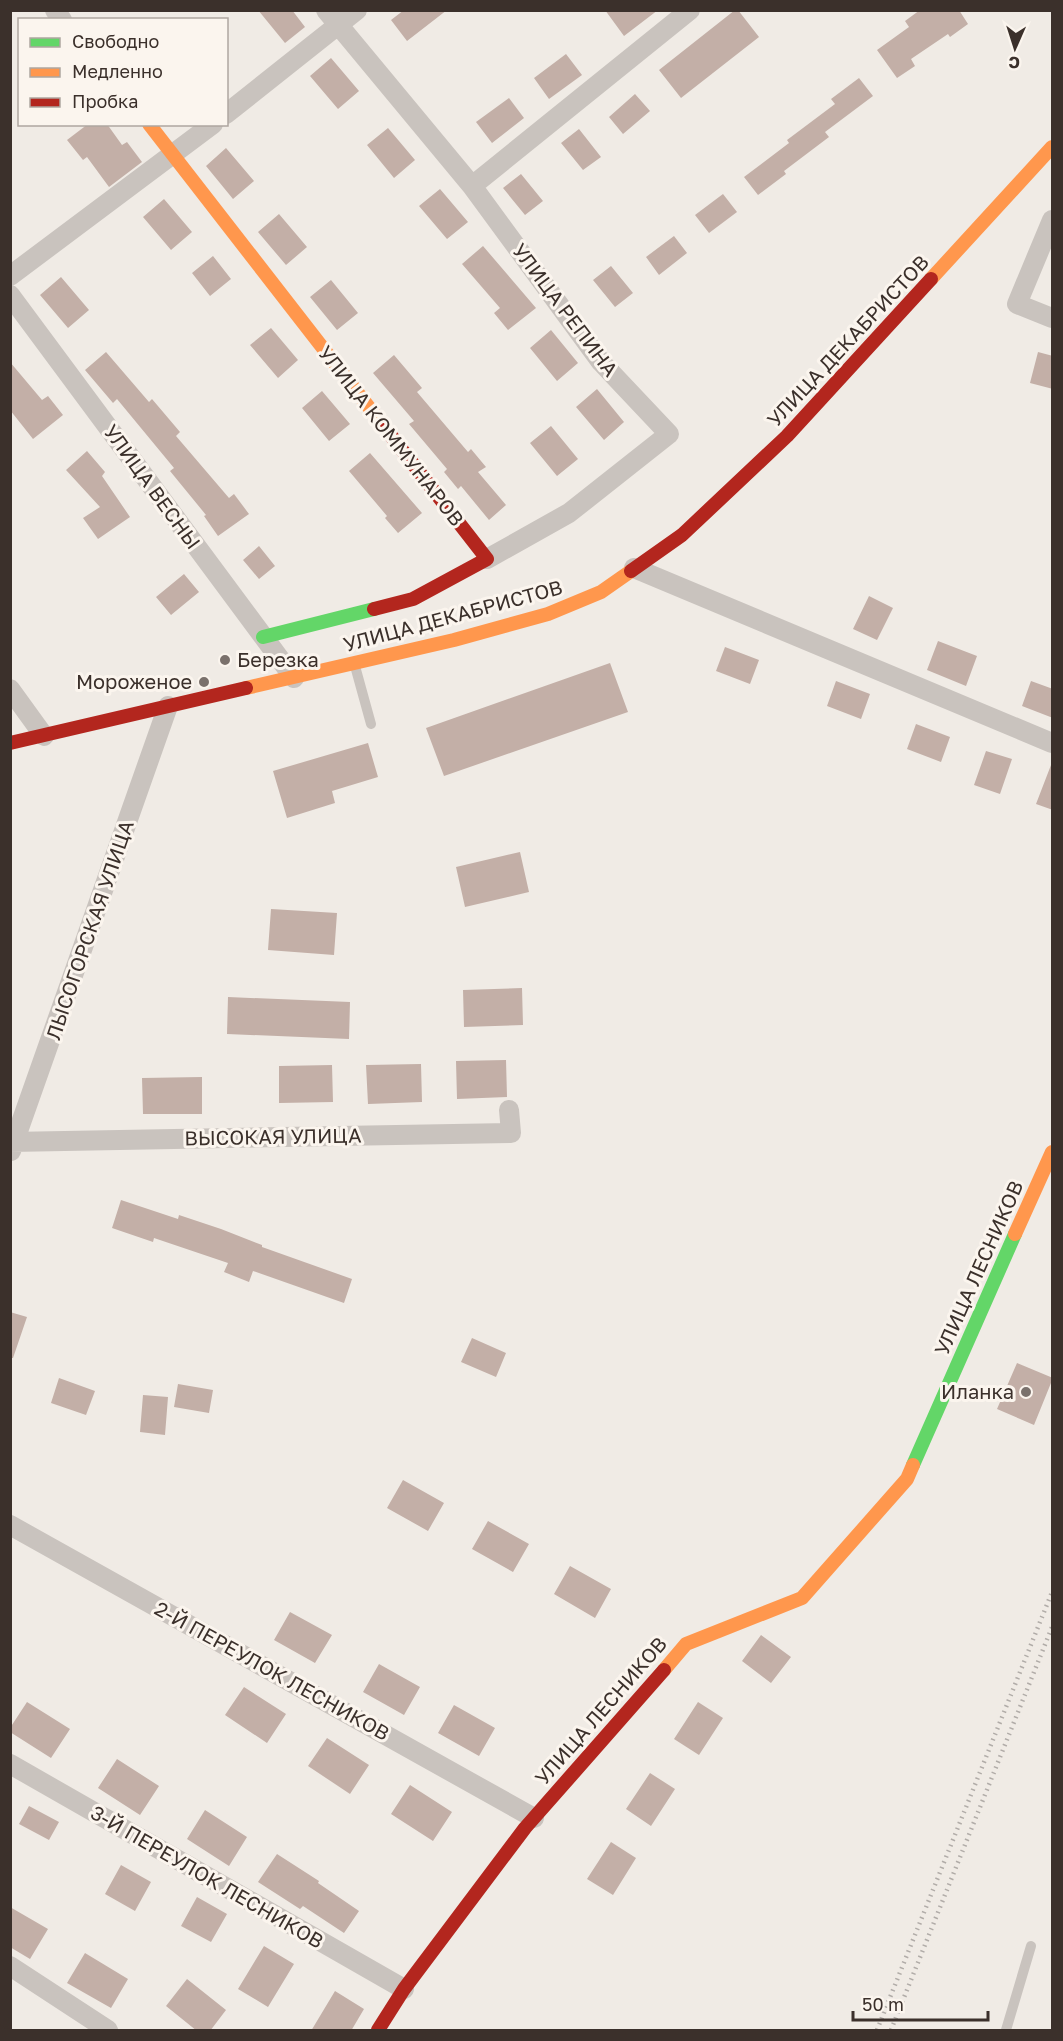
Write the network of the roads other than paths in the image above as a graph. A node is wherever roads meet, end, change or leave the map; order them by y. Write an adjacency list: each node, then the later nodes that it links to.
1 (357, 10): 3 (street)
2 (690, 10): 9 (street)
3 (332, 18): 4 (street); 9 (street, УЛИЦА РЕПИНА)
4 (228, 112)
5 (151, 126): 8 (street, УЛИЦА КОММУНАРОВ)
6 (210, 126): 8 (street)
7 (1053, 147): 15 (street, УЛИЦА ДЕКАБРИСТОВ)
8 (174, 155): 11 (street); 14 (street, УЛИЦА КОММУНАРОВ)
9 (472, 186): 14 (street, УЛИЦА РЕПИНА)
10 (1053, 220): 13 (street)
11 (10, 276)
12 (10, 295): 16 (street, УЛИЦА ВЕСНЫ)
13 (1053, 318)
14 (487, 559): 16 (street)
15 (634, 568): 17 (street, УЛИЦА ДЕКАБРИСТОВ); 24 (street)
16 (263, 637): 18 (street, УЛИЦА ВЕСНЫ)
17 (354, 663): 18 (street, УЛИЦА ДЕКАБРИСТОВ); 21 (lane)
18 (294, 678): 20 (street, УЛИЦА ДЕКАБРИСТОВ)
19 (10, 689): 22 (street)
20 (168, 706): 22 (street, УЛИЦА ДЕКАБРИСТОВ); 26 (street, ЛЫСОГОРСКАЯ УЛИЦА)
21 (371, 724)
22 (44, 736): 23 (street, УЛИЦА ДЕКАБРИСТОВ)
23 (10, 743)
24 (1053, 743)
25 (508, 1110): 26 (street, ВЫСОКАЯ УЛИЦА)
26 (12, 1146)
27 (1053, 1152): 30 (street, УЛИЦА ЛЕСНИКОВ)
28 (10, 1525): 30 (street, 2-Й ПЕРЕУЛОК ЛЕСНИКОВ)
29 (10, 1764): 33 (street, 3-Й ПЕРЕУЛОК ЛЕСНИКОВ)
30 (534, 1818): 33 (street, УЛИЦА ЛЕСНИКОВ)
31 (1031, 1946): 36 (lane)
32 (10, 1966): 34 (street)
33 (404, 1989): 35 (street, УЛИЦА ЛЕСНИКОВ)
34 (108, 2031)
35 (378, 2031)
36 (1006, 2031)

